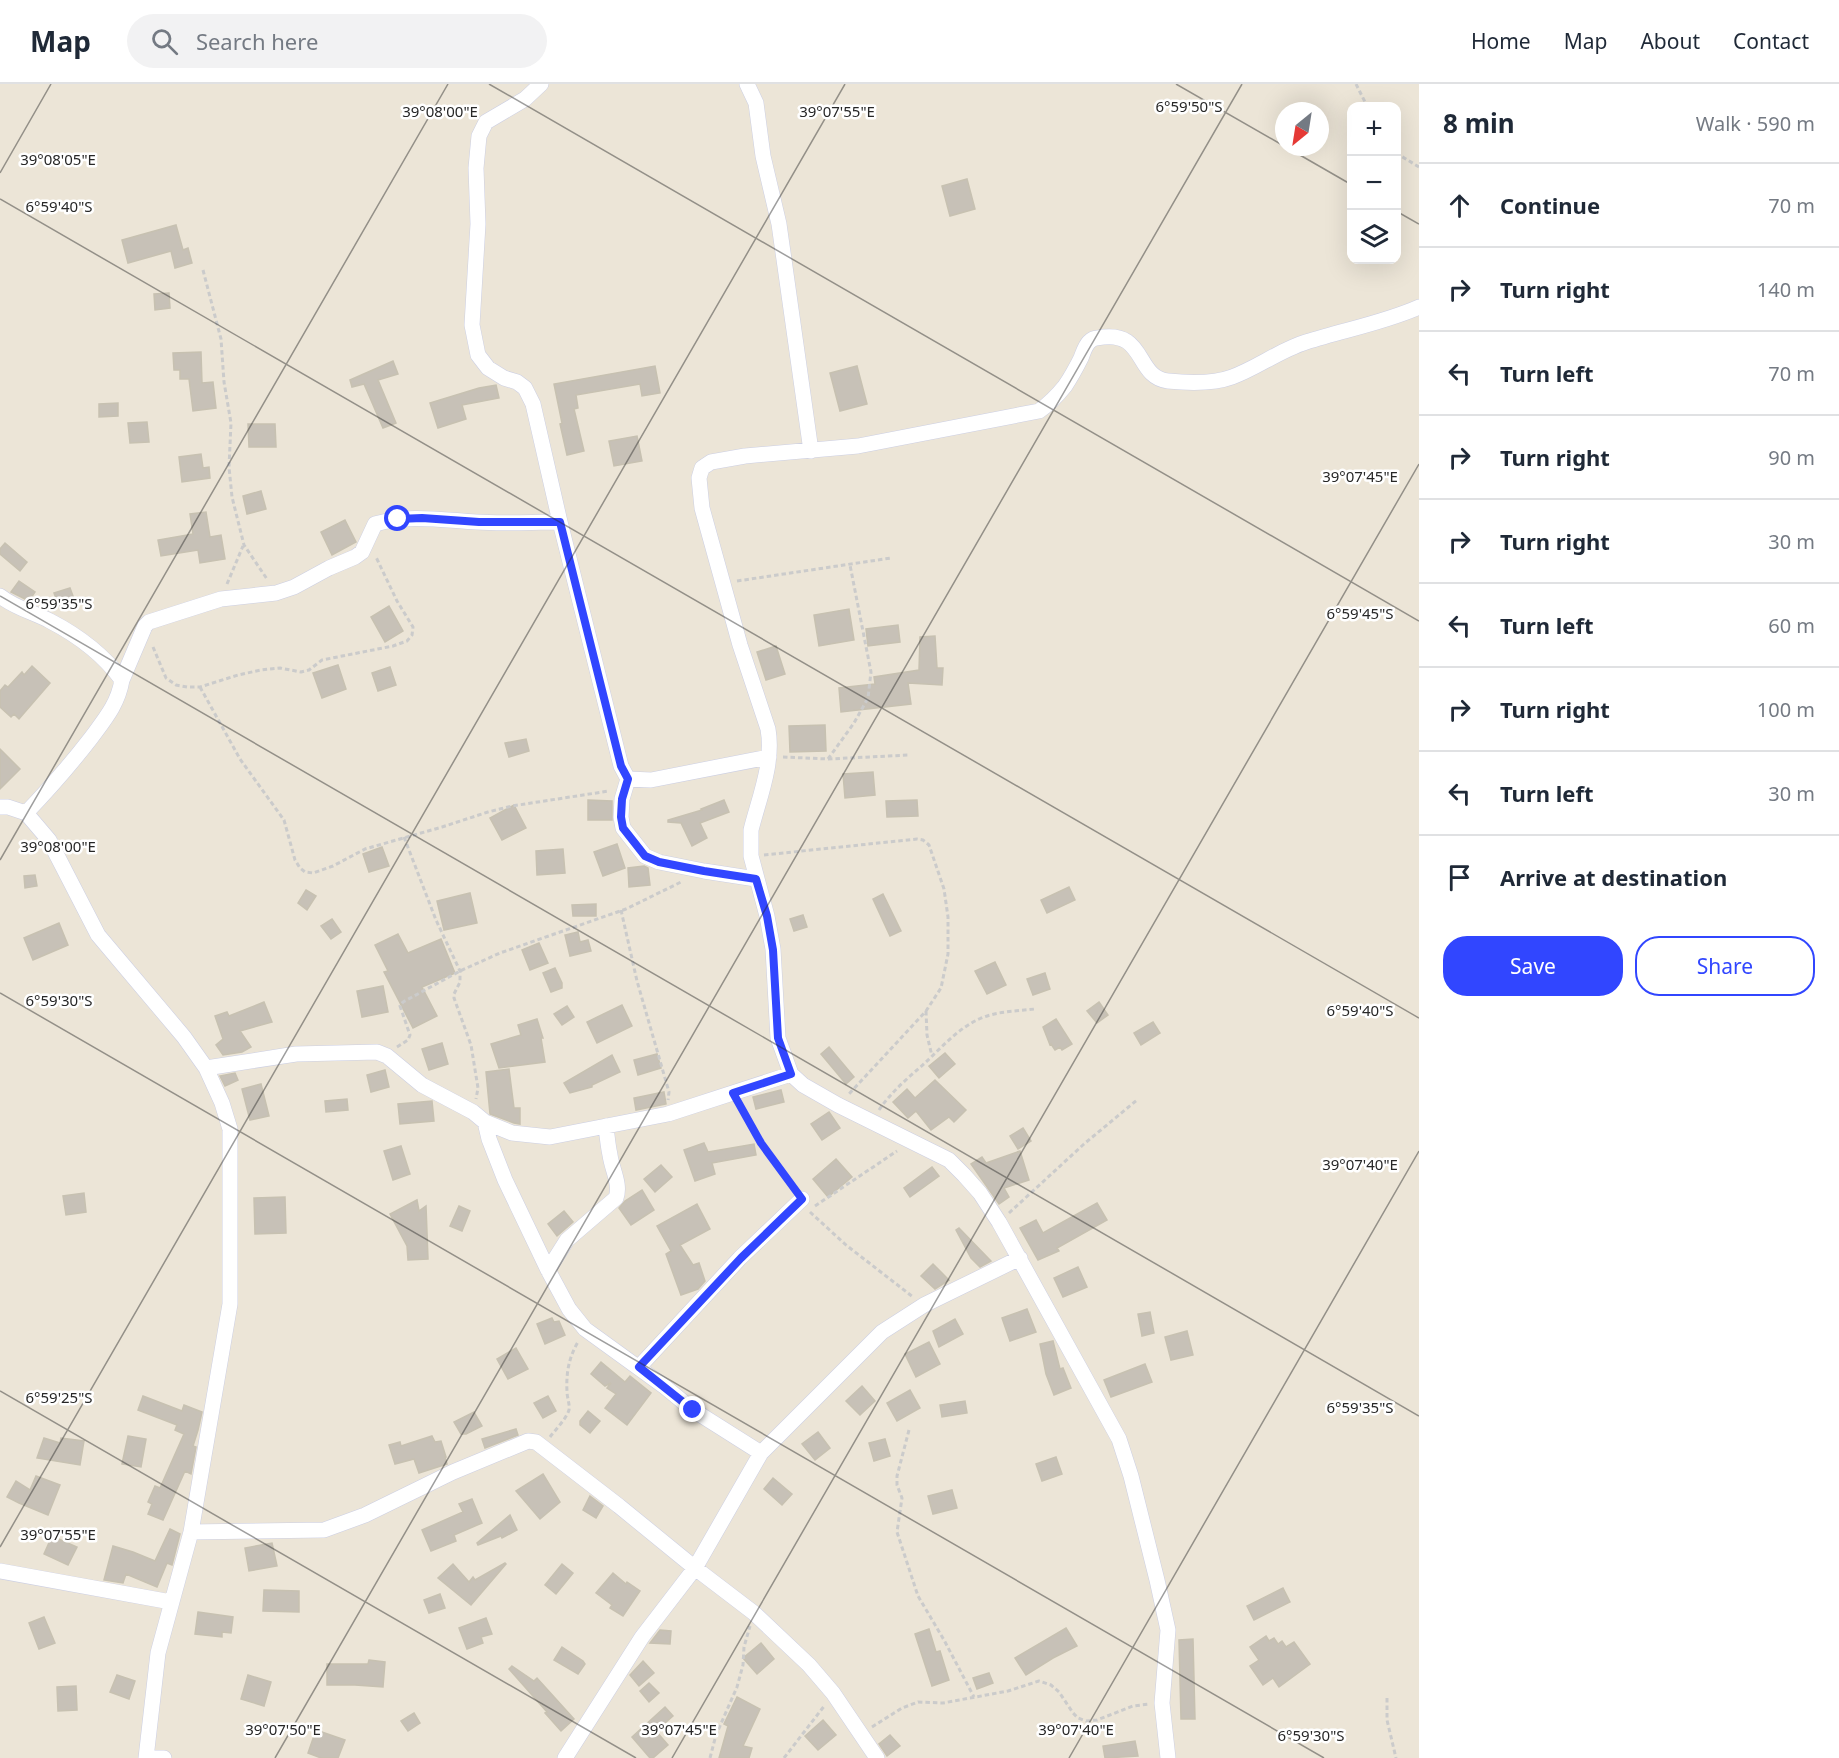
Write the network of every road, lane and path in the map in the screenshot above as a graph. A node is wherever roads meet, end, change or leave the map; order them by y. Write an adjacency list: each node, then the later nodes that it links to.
1 (747, 84): 9 (street)
2 (1356, 84): 4 (path)
3 (537, 86): 10 (street)
4 (1365, 102)
5 (1401, 156): 6 (path)
6 (1419, 167)
7 (203, 270): 12 (path)
8 (1419, 307): 9 (street)
9 (811, 451): 15 (street)
10 (560, 522): 11 (street); 25 (street)
11 (368, 539): 16 (street); 21 (path)
12 (244, 545): 16 (path); 18 (path)
13 (891, 558): 14 (path)
14 (850, 564): 15 (path); 24 (path)
15 (724, 583): 23 (street)
16 (276, 593): 18 (street)
17 (0, 596): 20 (street)
18 (221, 599): 19 (street)
19 (143, 631): 20 (street); 21 (path)
20 (122, 680): 27 (street)
21 (200, 687): 28 (path)
22 (908, 755): 24 (path)
23 (769, 757): 24 (path); 25 (street); 29 (street)
24 (828, 759)
25 (627, 783): 28 (path); 30 (street)
26 (0, 807): 27 (street)
27 (26, 813): 38 (street)
28 (404, 837): 33 (path)
29 (751, 856): 31 (street); 35 (path)
30 (704, 871): 31 (street); 32 (path)
31 (756, 879): 39 (street)
32 (621, 910): 33 (path); 43 (path)
33 (460, 971): 36 (path); 44 (path)
34 (1035, 1009): 37 (path)
35 (926, 1011): 37 (path); 42 (path)
36 (383, 1054): 38 (street); 44 (street)
37 (932, 1056): 45 (path)
38 (206, 1068): 58 (street)
39 (791, 1074): 40 (street); 42 (street)
40 (733, 1093): 43 (street); 48 (path)
41 (1137, 1100): 49 (path)
42 (838, 1105): 45 (street)
43 (668, 1114): 46 (street)
44 (479, 1117): 46 (street); 51 (street)
45 (872, 1122): 47 (street)
46 (606, 1126): 51 (street)
47 (913, 1140): 49 (street); 52 (path)
48 (802, 1199): 54 (street)
49 (999, 1222): 50 (street)
50 (1020, 1258): 52 (street); 66 (street)
51 (548, 1270): 53 (street)
52 (924, 1305): 57 (street)
53 (585, 1329): 54 (street); 56 (path)
54 (639, 1367): 57 (street)
55 (909, 1430): 64 (path)
56 (543, 1446): 58 (street); 59 (street)
57 (761, 1453): 59 (street)
58 (191, 1532): 61 (street)
59 (695, 1568): 62 (street); 70 (street)
60 (0, 1571): 61 (street)
61 (171, 1602): 68 (street)
62 (753, 1613): 63 (street); 71 (path)
63 (833, 1693): 67 (street); 72 (path)
64 (974, 1697): 66 (path); 67 (path)
65 (1387, 1698): 75 (path)
66 (1162, 1703): 74 (street)
67 (862, 1734): 73 (street)
68 (146, 1758): 69 (street)
69 (164, 1758)
70 (565, 1758)
71 (710, 1758)
72 (784, 1758)
73 (877, 1758)
74 (1168, 1758)
75 (1396, 1758)

